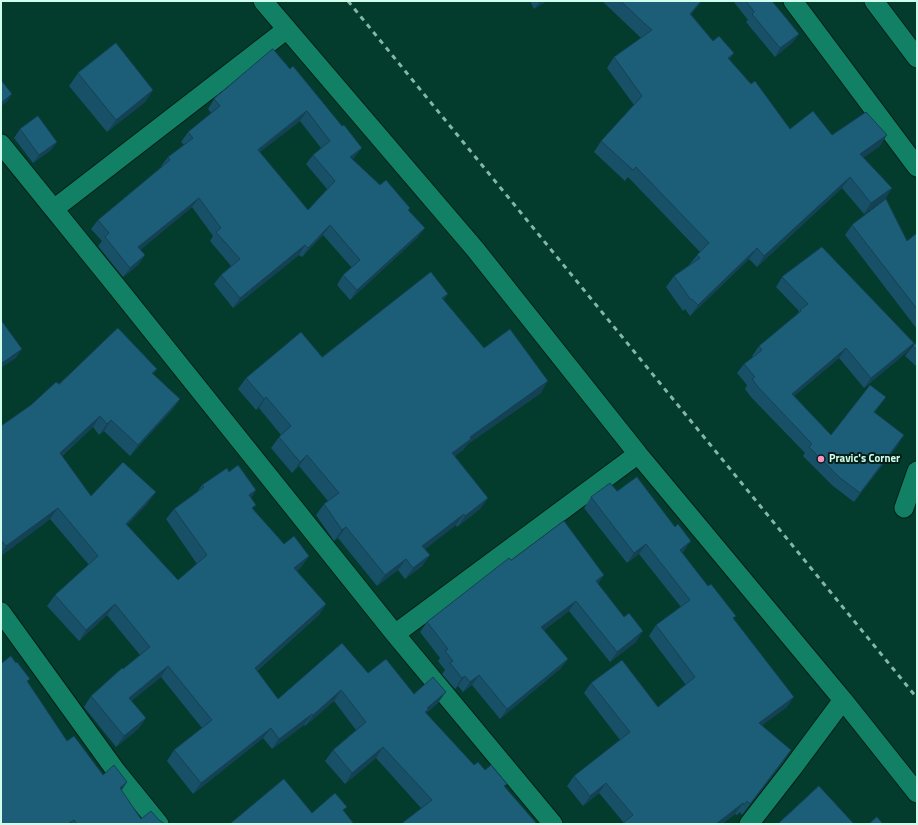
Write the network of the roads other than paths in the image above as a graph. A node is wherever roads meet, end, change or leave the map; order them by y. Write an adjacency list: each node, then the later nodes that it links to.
1 (263, 1): 4 (street)
2 (793, 1): 7 (street)
3 (874, 1): 5 (street)
4 (287, 29): 8 (street); 9 (street)
5 (917, 58)
6 (1, 144): 8 (street)
7 (917, 168)
8 (54, 209): 13 (street)
9 (638, 454): 13 (street); 14 (street)
10 (917, 471): 11 (street)
11 (904, 508)
12 (1, 612): 16 (street)
13 (395, 634): 17 (street)
14 (843, 700): 15 (street); 18 (street)
15 (917, 793)
16 (159, 824)
17 (553, 824)
18 (749, 824)

